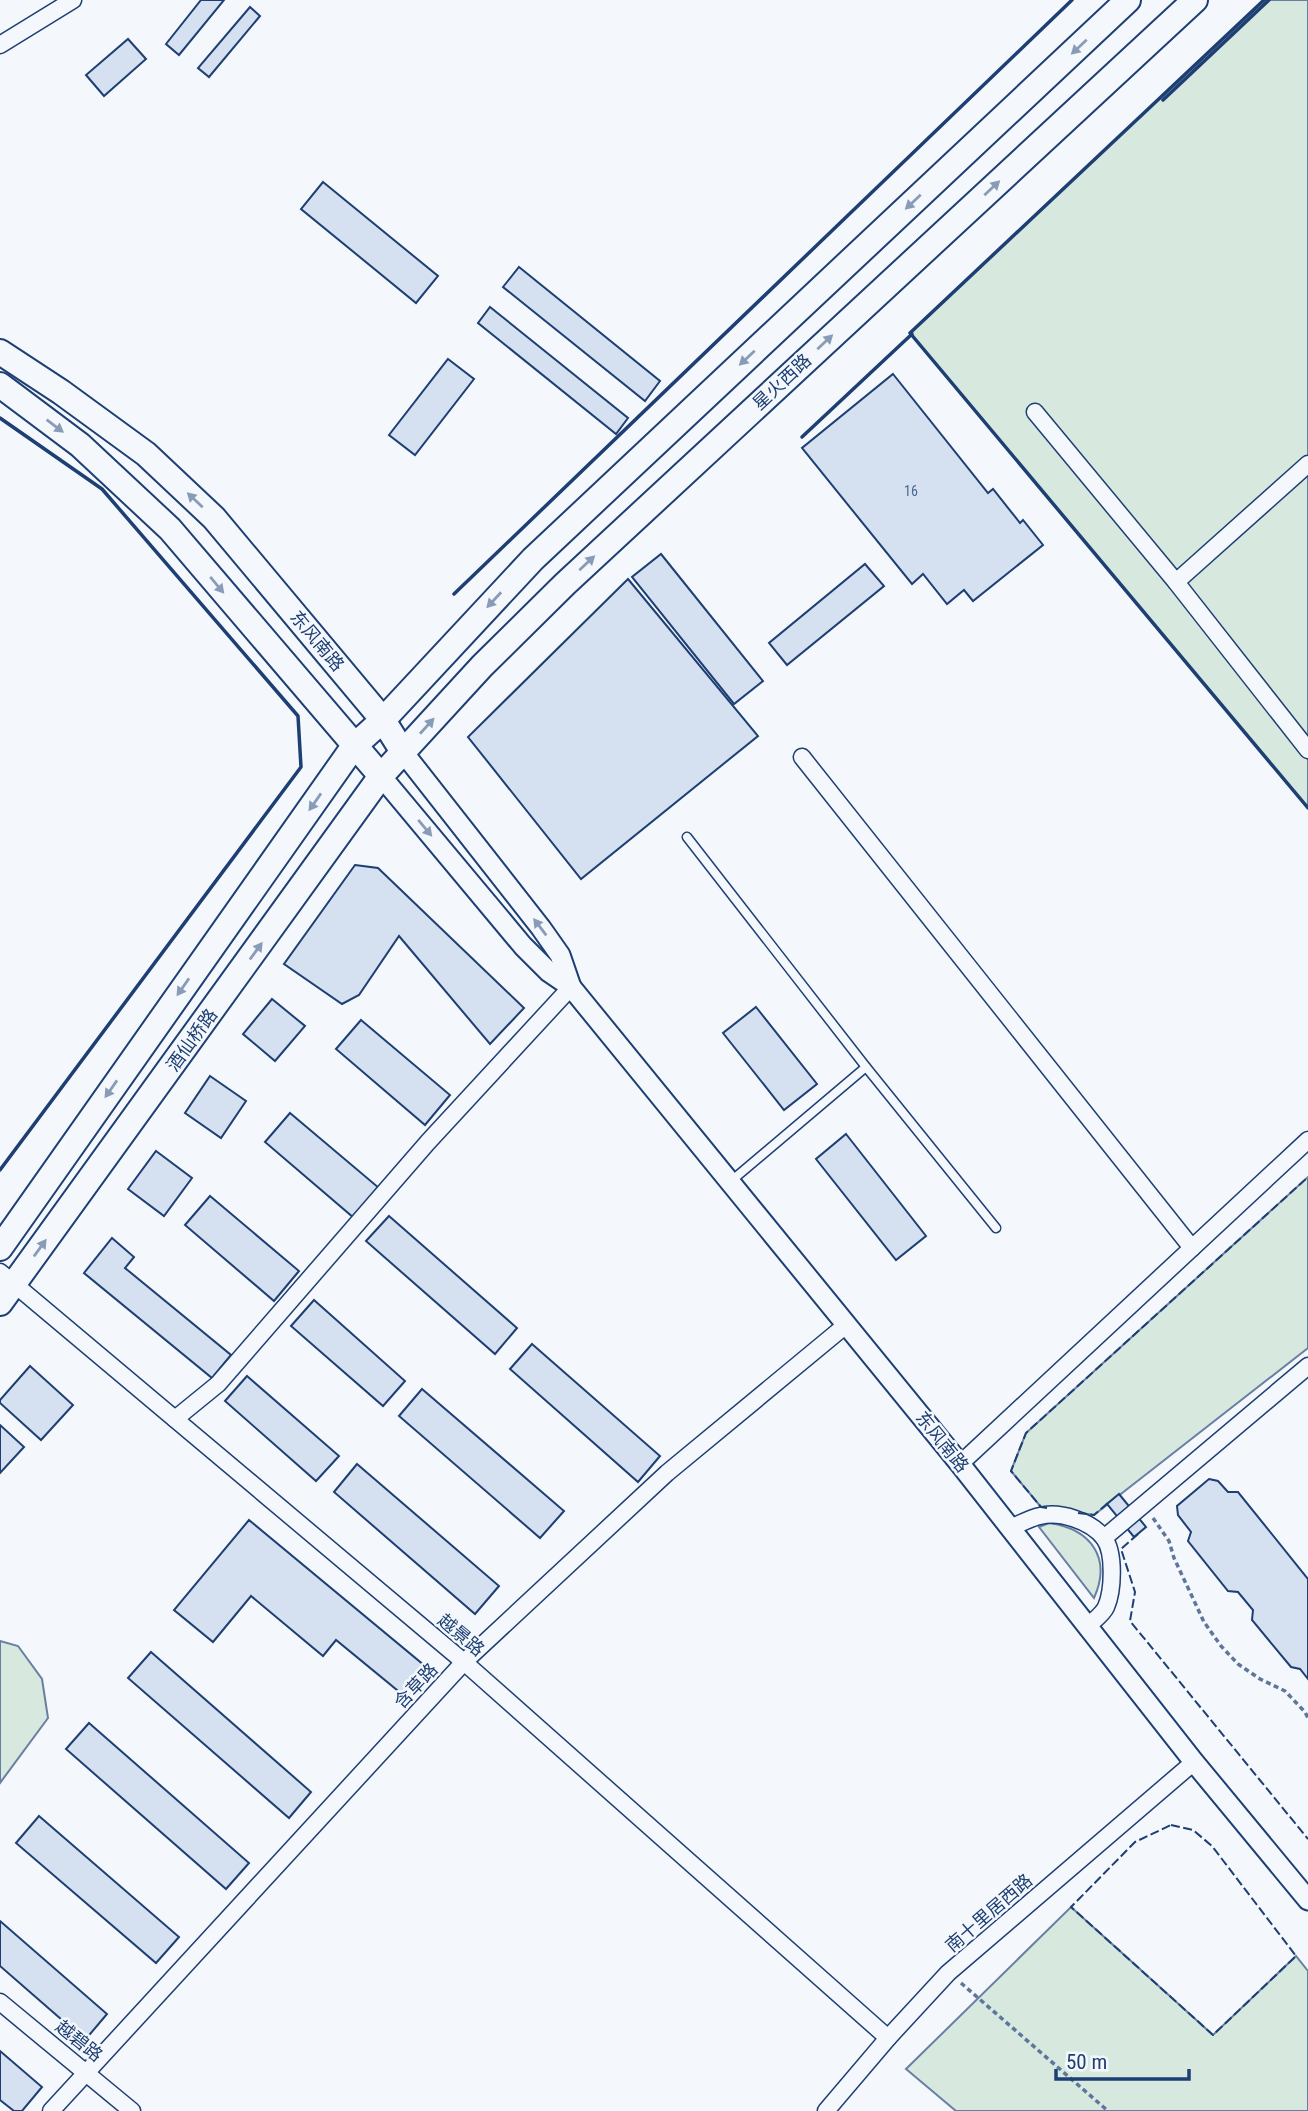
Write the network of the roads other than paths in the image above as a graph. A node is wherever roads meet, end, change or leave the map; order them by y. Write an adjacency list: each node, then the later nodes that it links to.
1 (73, 0): 4 (street)
2 (1128, 0): 10 (main road, one-way to 10)
3 (1195, 0): 13 (main road, 星火西路, one-way to 3)
4 (0, 46)
5 (2, 352): 10 (main road, 东风南路, one-way to 5)
6 (0, 385): 11 (main road, 东风南路, one-way to 11)
7 (1035, 412): 9 (street)
8 (1308, 464): 9 (street)
9 (1176, 582): 12 (street)
10 (383, 720): 11 (main road); 13 (main road, 东风南路)
11 (354, 747): 15 (main road, 东风南路); 22 (main road, one-way to 22)
12 (1308, 750)
13 (403, 752): 15 (main road, 星火西路); 17 (street, 东风南路, one-way to 13)
14 (802, 757): 23 (street)
15 (381, 776): 17 (street, 东风南路, one-way to 17); 24 (main road, 酒仙桥路, one-way to 15)
16 (687, 836): 18 (lane)
17 (571, 987): 20 (street, 东风南路); 27 (street)
18 (866, 1067): 20 (lane); 21 (lane)
19 (1308, 1140): 23 (street)
20 (730, 1182): 25 (street, 东风南路)
21 (996, 1228)
22 (0, 1248)
23 (1192, 1248): 28 (street)
24 (5, 1286): 27 (street, 越景路)
25 (846, 1325): 28 (street, 东风南路); 32 (street, 含草路)
26 (1308, 1366): 30 (street)
27 (175, 1419): 32 (street, 越景路)
28 (960, 1464): 29 (street, 东风南路)
29 (1010, 1528): 30 (street); 31 (street, 东风南路)
30 (1104, 1538): 31 (street)
31 (1087, 1626): 33 (street, 东风南路)
32 (464, 1662): 36 (street, 越景路); 37 (street, 含草路)
33 (1194, 1762): 34 (street, 东风南路); 36 (street, 南十里居西路)
34 (1308, 1900)
35 (0, 2002): 37 (street, 越碧路)
36 (888, 2038): 40 (street, 南十里居西路)
37 (87, 2072): 38 (street, 含草路); 39 (street, 越碧路)
38 (51, 2111)
39 (132, 2111)
40 (826, 2111)

